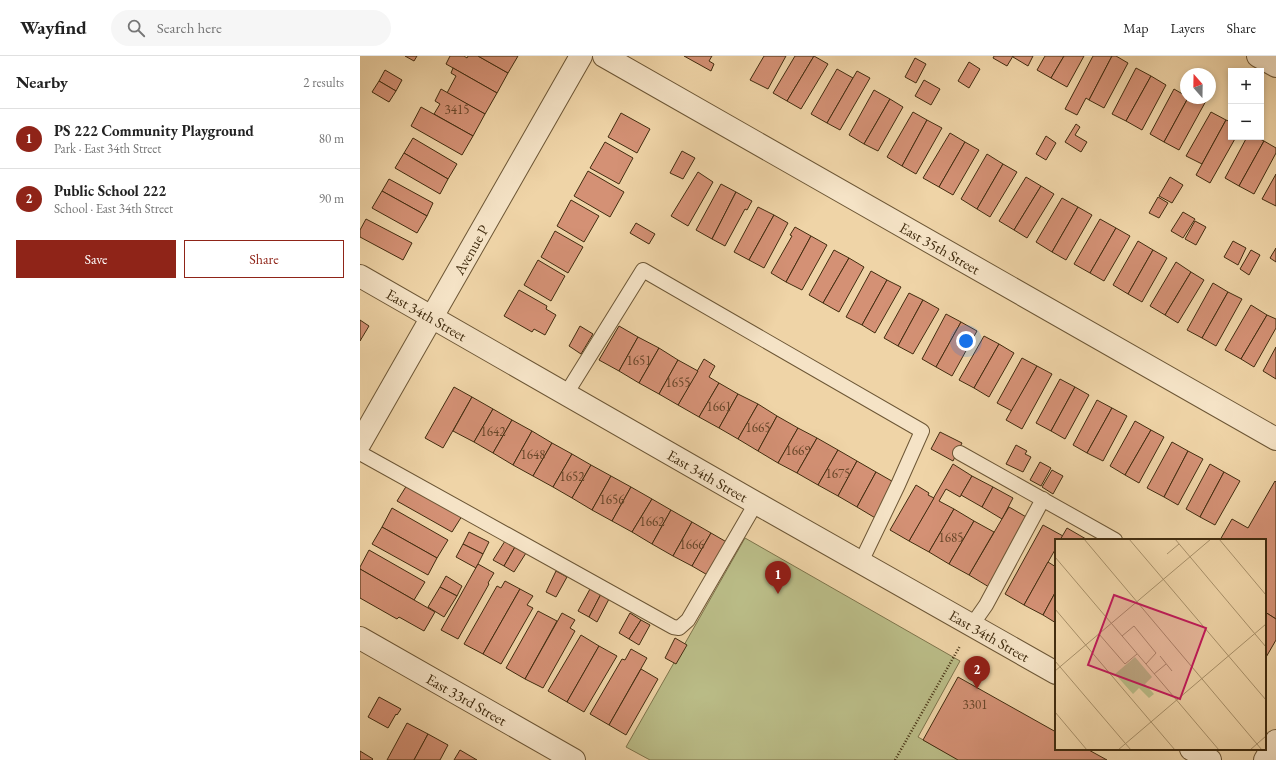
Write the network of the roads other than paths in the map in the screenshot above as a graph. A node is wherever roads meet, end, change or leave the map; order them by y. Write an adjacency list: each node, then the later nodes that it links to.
1 (581, 56): 6 (street, Avenue P)
2 (604, 56): 8 (street, East 35th Street)
3 (1258, 56): 4 (street)
4 (1276, 66)
5 (360, 276): 6 (street, East 34th Street)
6 (432, 317): 7 (street, East 34th Street); 9 (street, Avenue P)
7 (566, 394): 13 (street, East 34th Street); 15 (lane)
8 (1276, 439)
9 (360, 443)
10 (960, 453): 12 (lane)
11 (360, 454): 13 (lane)
12 (1043, 499): 14 (lane); 16 (lane)
13 (756, 503): 15 (street, East 34th Street)
14 (1113, 539)
15 (861, 562): 16 (street, East 34th Street)
16 (972, 626): 18 (street, East 34th Street)
17 (360, 638): 21 (street, East 33rd Street)
18 (1055, 672)
19 (1276, 740): 23 (street)
20 (1193, 750): 22 (street)
21 (574, 760)
22 (1210, 760)
23 (1265, 760)

